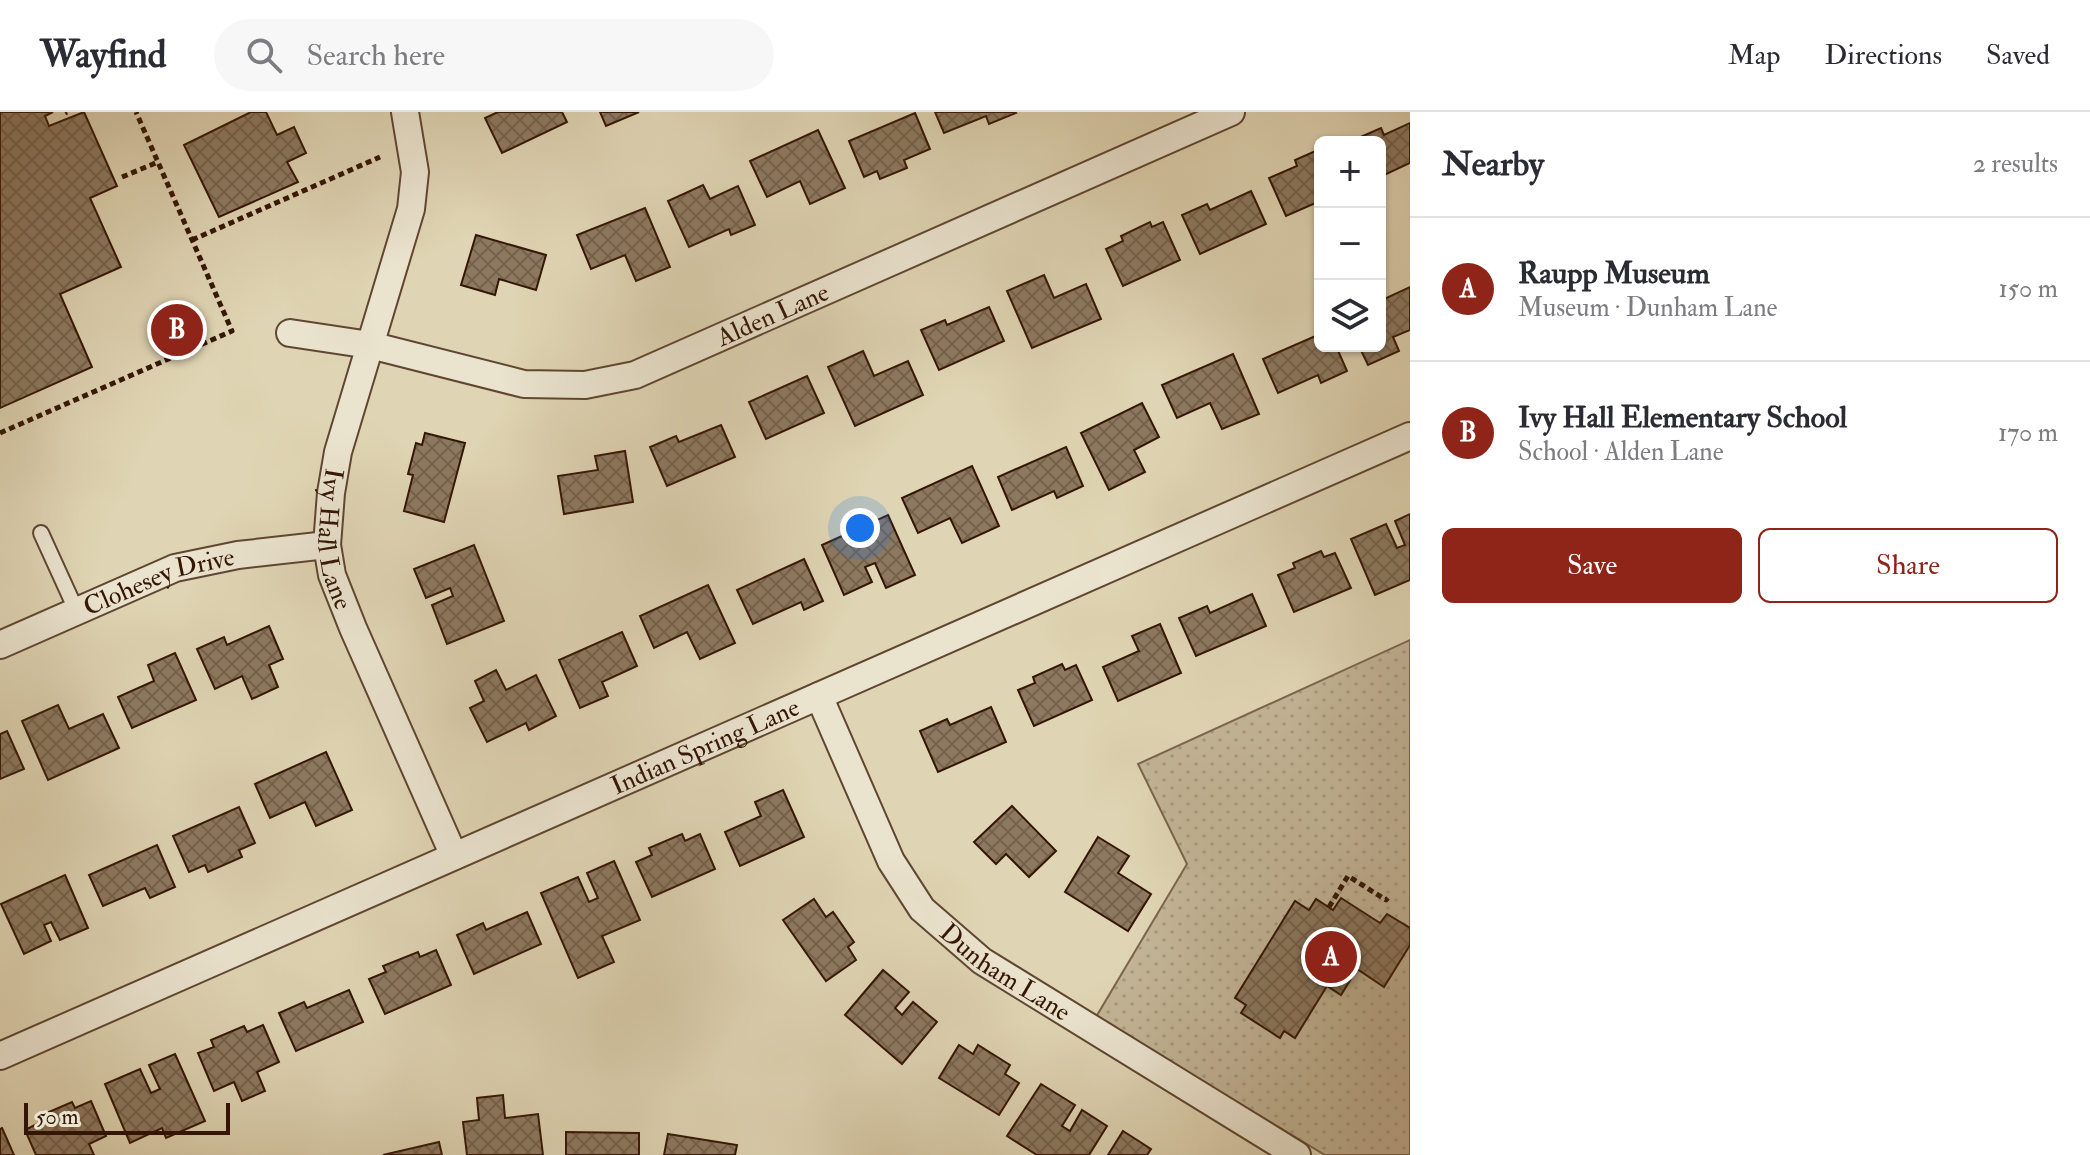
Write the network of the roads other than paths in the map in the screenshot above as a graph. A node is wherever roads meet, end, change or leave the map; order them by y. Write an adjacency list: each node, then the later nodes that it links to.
1 (405, 112): 4 (street, Ivy Hall Lane)
2 (1231, 112): 4 (street, Alden Lane)
3 (290, 333): 4 (street, Alden Lane)
4 (370, 345): 7 (street, Ivy Hall Lane)
5 (1410, 436): 10 (street, Indian Spring Lane)
6 (41, 533): 8 (lane)
7 (327, 545): 8 (street, Clohesey Drive); 11 (street, Ivy Hall Lane)
8 (77, 612): 9 (street, Clohesey Drive)
9 (0, 645)
10 (819, 696): 11 (street, Indian Spring Lane); 13 (street, Dunham Lane)
11 (454, 856): 12 (street, Indian Spring Lane)
12 (0, 1056)
13 (1297, 1155)

